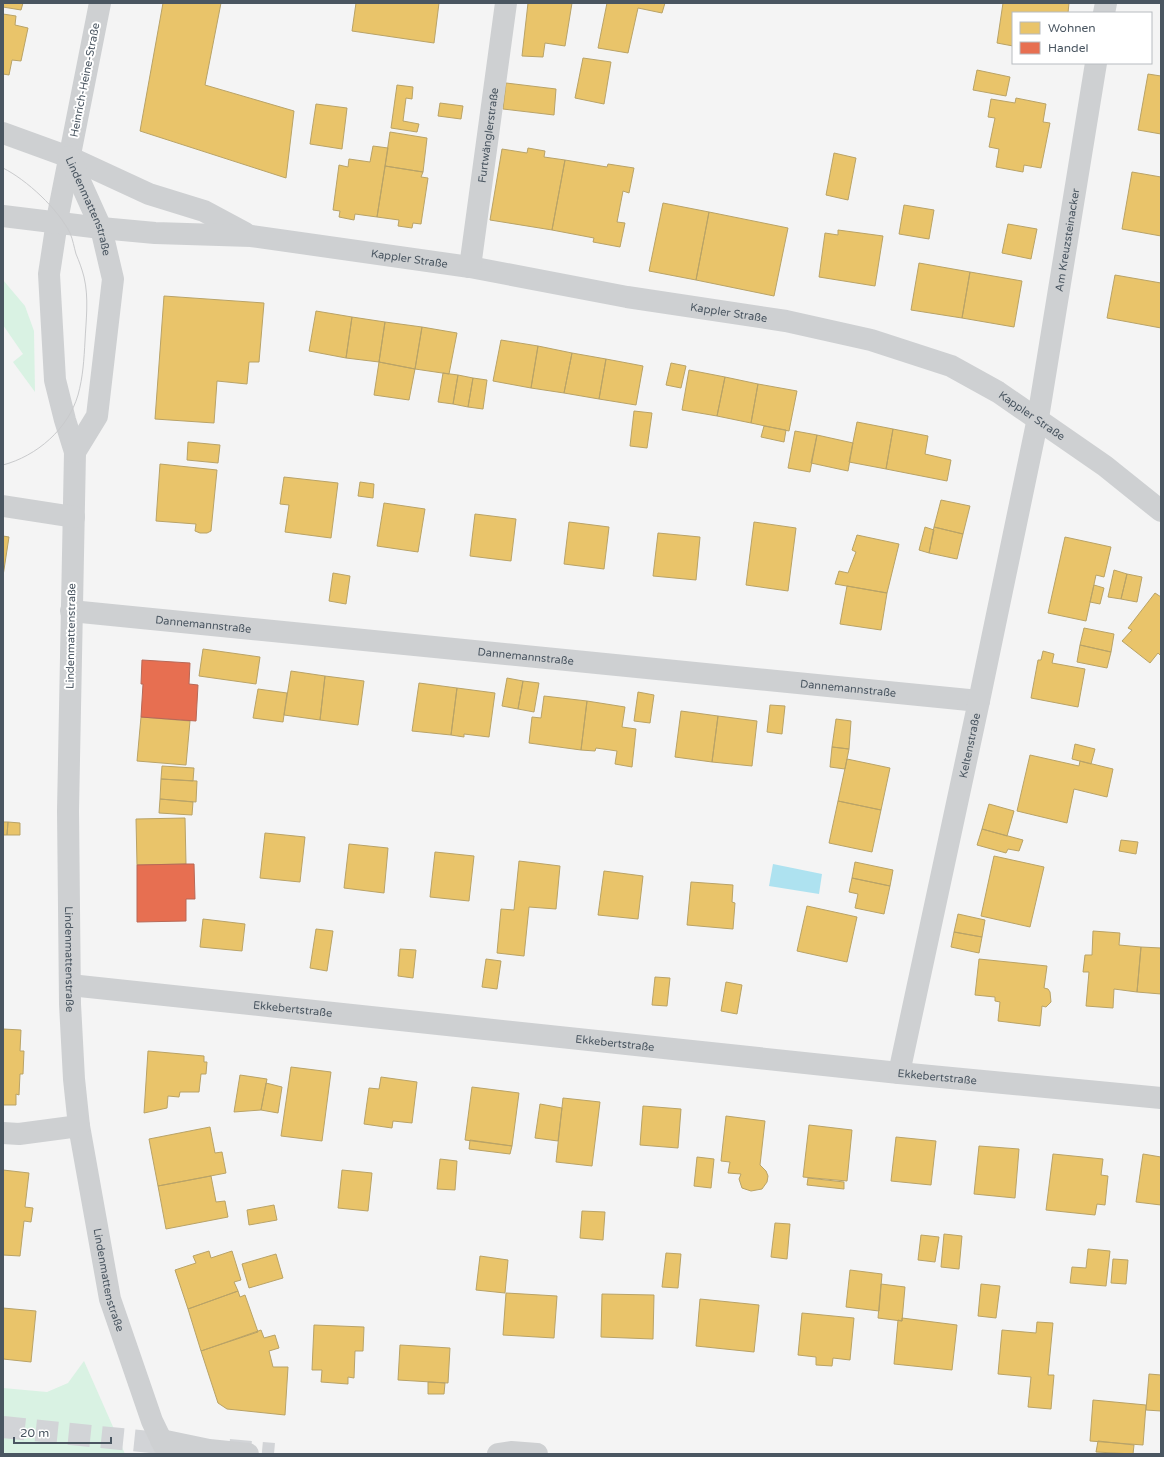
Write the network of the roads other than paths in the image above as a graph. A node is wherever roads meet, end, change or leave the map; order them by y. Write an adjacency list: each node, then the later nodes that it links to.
1 (100, 3): 5 (street, Heinrich-Heine-Straße)
2 (506, 3): 10 (street, Furtwänglerstraße)
3 (1096, 64): 11 (street, Am Kreuzsteinacker)
4 (3, 133): 5 (street, Kappler Straße)
5 (69, 157): 7 (street, Lindenmattenstraße); 8 (street, Lindenmattenstraße); 9 (street, Kappler Straße)
6 (3, 216): 7 (street, Kappler Straße)
7 (57, 222): 8 (street, Kappler Straße); 12 (street, Lindenmattenstraße)
8 (101, 228): 9 (street, Kappler Straße); 12 (street, Lindenmattenstraße)
9 (251, 236): 10 (street, Kappler Straße)
10 (470, 267): 11 (street, Kappler Straße)
11 (1038, 418): 14 (street, Kappler Straße); 17 (street, Keltenstraße)
12 (75, 452): 15 (street, Lindenmattenstraße)
13 (3, 506): 15 (street)
14 (1161, 511)
15 (74, 517): 16 (street, Lindenmattenstraße)
16 (71, 612): 17 (street, Dannemannstraße); 18 (street, Lindenmattenstraße)
17 (979, 701): 19 (street, Keltenstraße)
18 (70, 985): 19 (street, Ekkebertstraße); 21 (street, Lindenmattenstraße)
19 (899, 1073): 20 (street, Ekkebertstraße)
20 (1161, 1098)
21 (79, 1126): 22 (street); 23 (street, Lindenmattenstraße)
22 (3, 1133)
23 (165, 1447): 24 (street)
24 (248, 1454)
25 (498, 1454): 26 (street)
26 (537, 1454)

